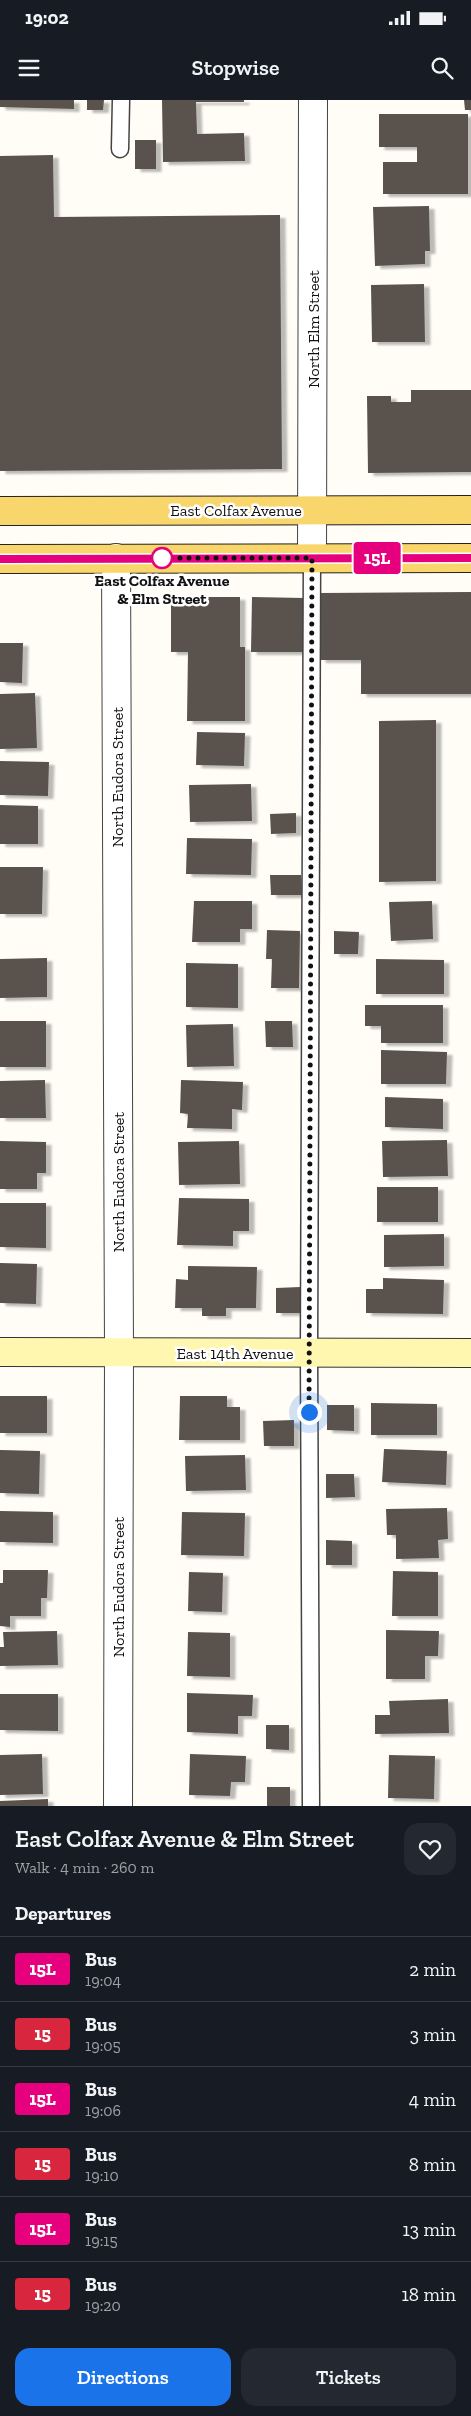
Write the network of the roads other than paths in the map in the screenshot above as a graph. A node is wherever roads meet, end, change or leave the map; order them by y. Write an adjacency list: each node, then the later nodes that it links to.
1 (121, 100): 3 (lane)
2 (313, 100): 5 (street, North Elm Street)
3 (120, 150)
4 (0, 510): 5 (main road, East Colfax Avenue)
5 (313, 510): 6 (main road, East Colfax Avenue); 8 (street, North Elm Street)
6 (471, 510)
7 (116, 558): 8 (main road); 10 (main road); 12 (street, North Eudora Street)
8 (312, 558): 9 (main road); 13 (lane)
9 (471, 558)
10 (0, 559)
11 (0, 1352): 12 (main road, East 14th Avenue)
12 (119, 1352): 13 (main road, East 14th Avenue); 15 (street, North Eudora Street)
13 (309, 1353): 14 (main road, East 14th Avenue); 16 (lane)
14 (471, 1353)
15 (118, 1806)
16 (312, 1806)

